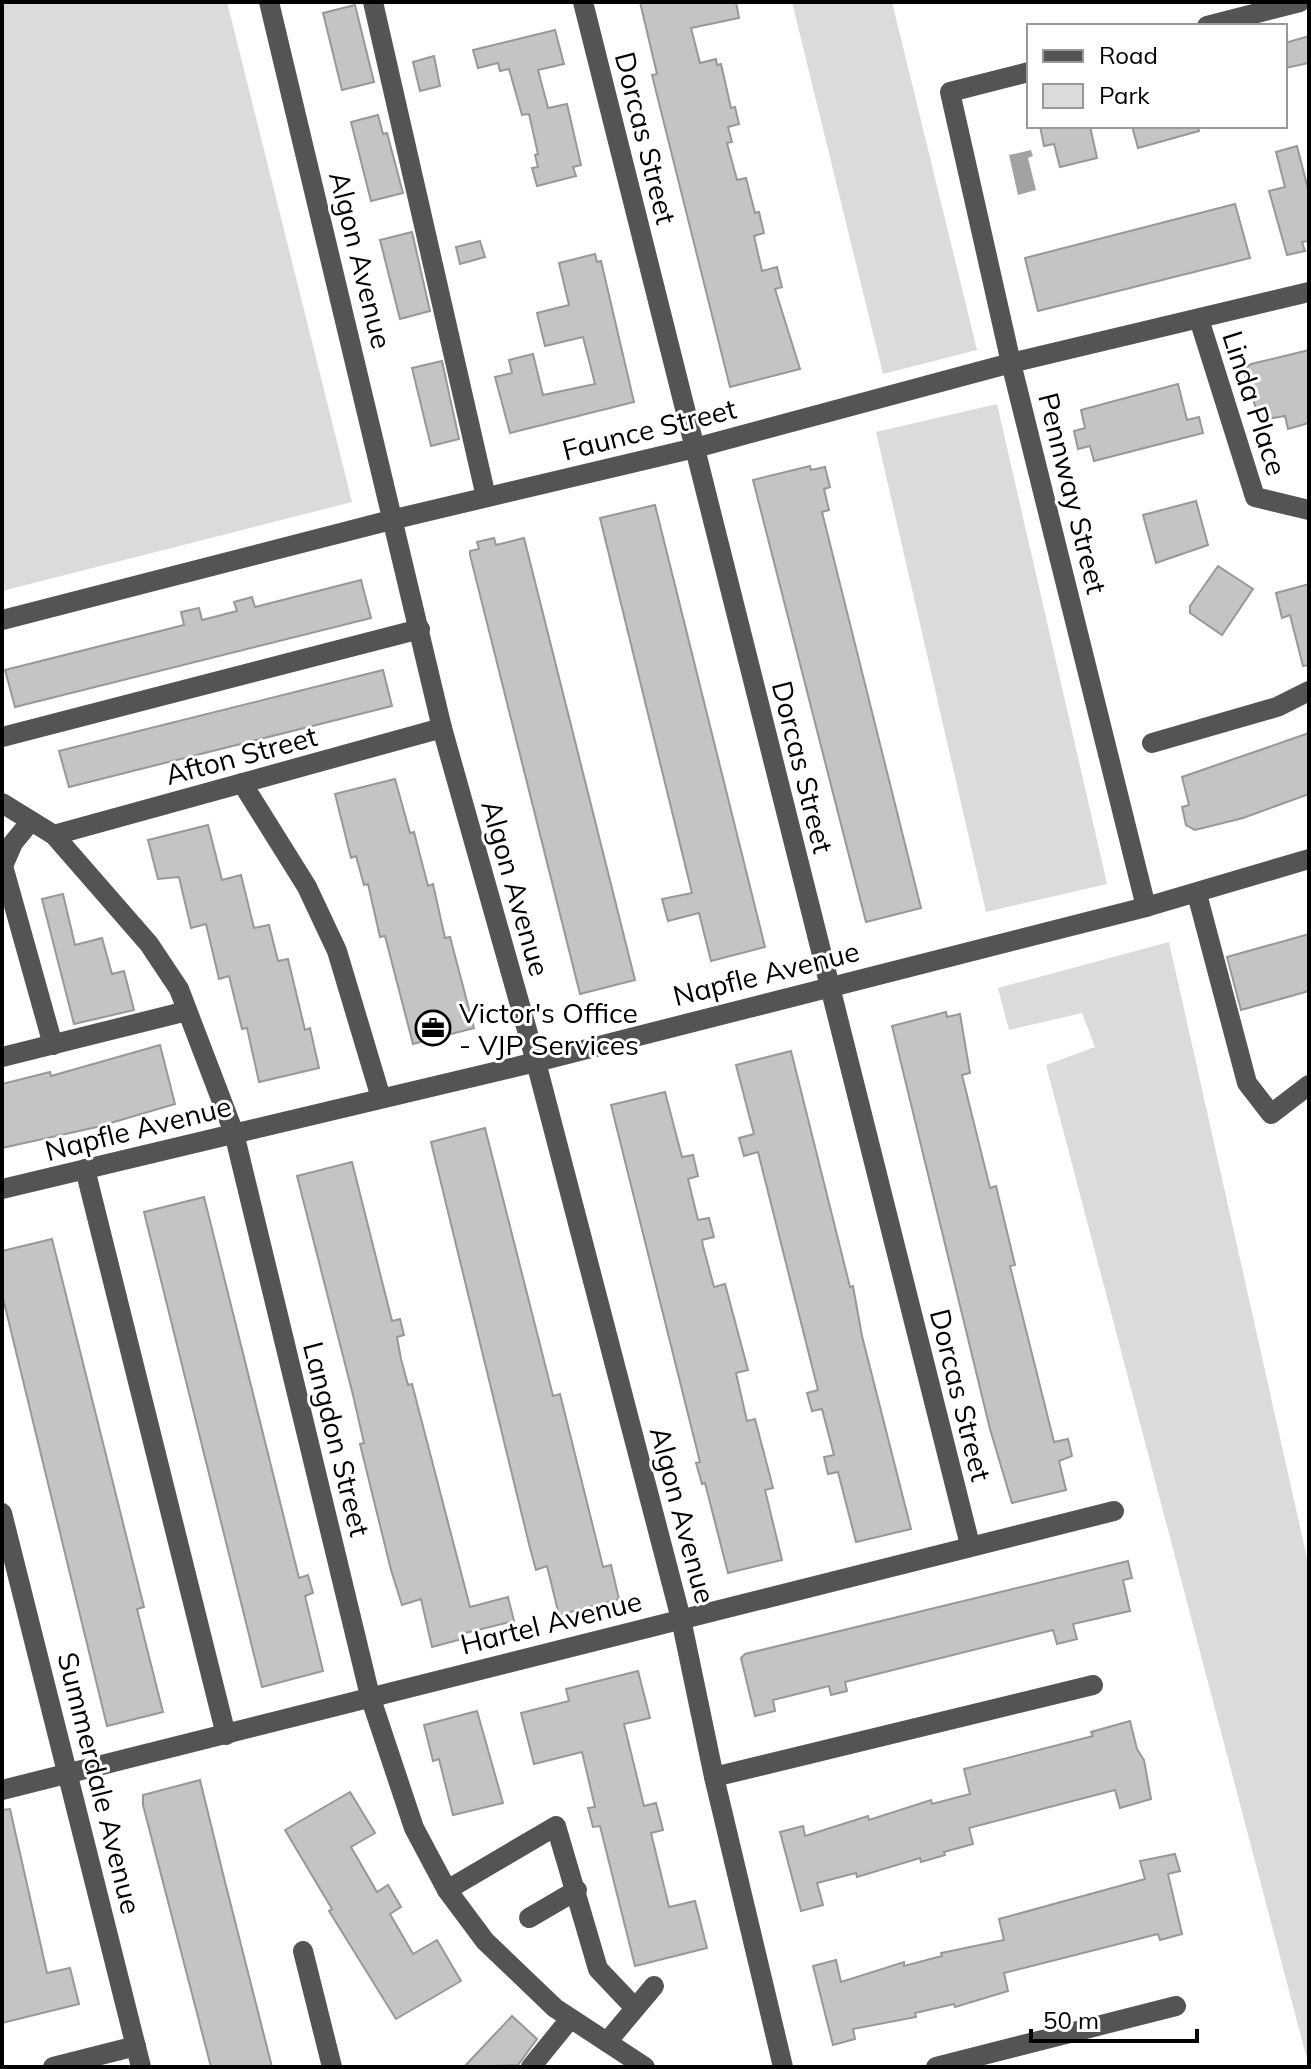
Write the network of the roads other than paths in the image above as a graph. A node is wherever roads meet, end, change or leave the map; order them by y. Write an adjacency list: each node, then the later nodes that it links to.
1 (269, 2): 13 (street, Algon Avenue)
2 (373, 2): 11 (street)
3 (583, 2): 10 (street, Dorcas Street)
4 (1300, 2): 5 (street)
5 (1215, 24)
6 (1027, 73): 9 (street, Pennway Street)
7 (1309, 292): 8 (street, Faunce Street)
8 (1199, 319): 9 (street, Faunce Street); 12 (street, Linda Place)
9 (1011, 363): 10 (street, Faunce Street); 26 (street, Pennway Street)
10 (695, 448): 11 (street, Faunce Street); 27 (street, Dorcas Street)
11 (486, 497): 13 (street, Faunce Street)
12 (1309, 511)
13 (395, 519): 14 (street, Faunce Street); 15 (street, Algon Avenue)
14 (2, 620)
15 (420, 629): 17 (street, Algon Avenue); 18 (street)
16 (1309, 691): 19 (street)
17 (442, 728): 20 (street, Afton Street); 31 (street, Algon Avenue)
18 (2, 737)
19 (1152, 743)
20 (242, 783): 23 (street, Afton Street); 33 (street)
21 (2, 803): 22 (street, Langdon Street)
22 (31, 821): 23 (street, Langdon Street); 29 (street)
23 (54, 835): 28 (street, Langdon Street)
24 (1309, 859): 25 (street, Napfle Avenue)
25 (1197, 894): 26 (street, Napfle Avenue); 32 (street)
26 (1146, 907): 27 (street, Napfle Avenue)
27 (829, 985): 31 (street, Napfle Avenue); 39 (street, Dorcas Street)
28 (187, 1011): 29 (street); 34 (street, Langdon Street)
29 (53, 1045): 30 (street)
30 (2, 1057)
31 (536, 1062): 33 (street, Napfle Avenue); 40 (street, Algon Avenue)
32 (1309, 1085)
33 (381, 1098): 34 (street, Napfle Avenue)
34 (234, 1133): 35 (street, Napfle Avenue); 42 (street, Langdon Street)
35 (85, 1169): 36 (street, Napfle Avenue); 43 (street)
36 (2, 1189)
37 (1114, 1511): 39 (street, Hartel Avenue)
38 (2, 1513): 44 (street, Summerdale Avenue)
39 (970, 1545): 40 (street, Hartel Avenue)
40 (681, 1619): 42 (street, Hartel Avenue); 45 (street, Algon Avenue)
41 (1093, 1685): 45 (street)
42 (370, 1696): 43 (street, Hartel Avenue); 47 (street, Langdon Street)
43 (226, 1735): 44 (street, Hartel Avenue)
44 (70, 1773): 46 (street, Hartel Avenue); 56 (street, Summerdale Avenue)
45 (714, 1777): 62 (street, Algon Avenue)
46 (2, 1790)
47 (447, 1890): 48 (street); 54 (street, Langdon Street)
48 (577, 1890): 49 (street); 53 (street)
49 (529, 1918)
50 (303, 1951): 59 (street)
51 (654, 1986): 53 (street)
52 (1176, 2006): 63 (street)
53 (635, 2008): 55 (street)
54 (570, 2019): 55 (street, Langdon Street); 60 (street)
55 (607, 2042): 61 (street, Langdon Street)
56 (136, 2046): 57 (street); 58 (street, Summerdale Avenue)
57 (53, 2067)
58 (141, 2067)
59 (332, 2067)
60 (531, 2067)
61 (645, 2067)
62 (783, 2067)
63 (936, 2067)

